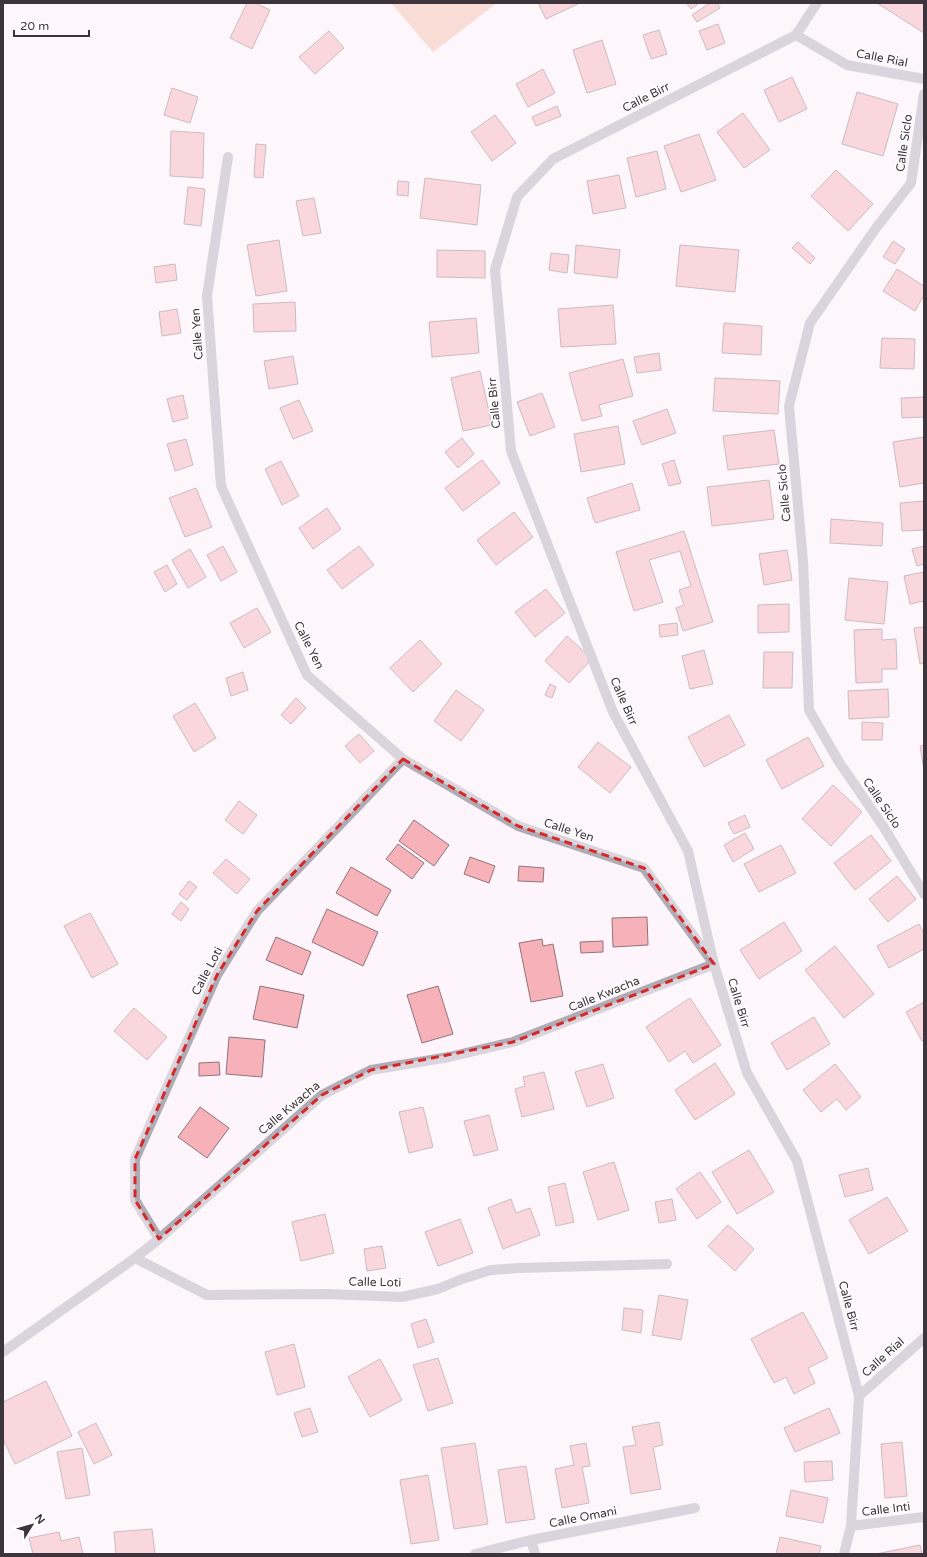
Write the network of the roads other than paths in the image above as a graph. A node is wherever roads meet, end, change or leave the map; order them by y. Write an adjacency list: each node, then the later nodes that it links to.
1 (817, 3): 2 (street, Calle Birr)
2 (796, 35): 3 (street, Calle Rial); 8 (street, Calle Birr)
3 (924, 80)
4 (924, 94): 7 (street, Calle Siclo)
5 (228, 157): 6 (street, Calle Yen)
6 (403, 759): 8 (street, Calle Yen); 9 (street, Calle Loti)
7 (924, 894)
8 (714, 964): 9 (street, Calle Kwacha); 14 (street, Calle Birr)
9 (159, 1239): 10 (street, Calle Kwacha)
10 (135, 1258): 11 (street, Calle Loti); 13 (street, Calle Kwacha)
11 (668, 1264)
12 (924, 1338): 14 (street, Calle Rial)
13 (3, 1352)
14 (859, 1396): 17 (street, Calle Birr)
15 (696, 1508): 18 (street, Calle Omani)
16 (924, 1517): 17 (street, Calle Inti)
17 (851, 1526): 21 (street, Calle Birr)
18 (531, 1540): 19 (street, Calle Omani); 20 (street)
19 (475, 1554)
20 (535, 1554)
21 (844, 1554)

